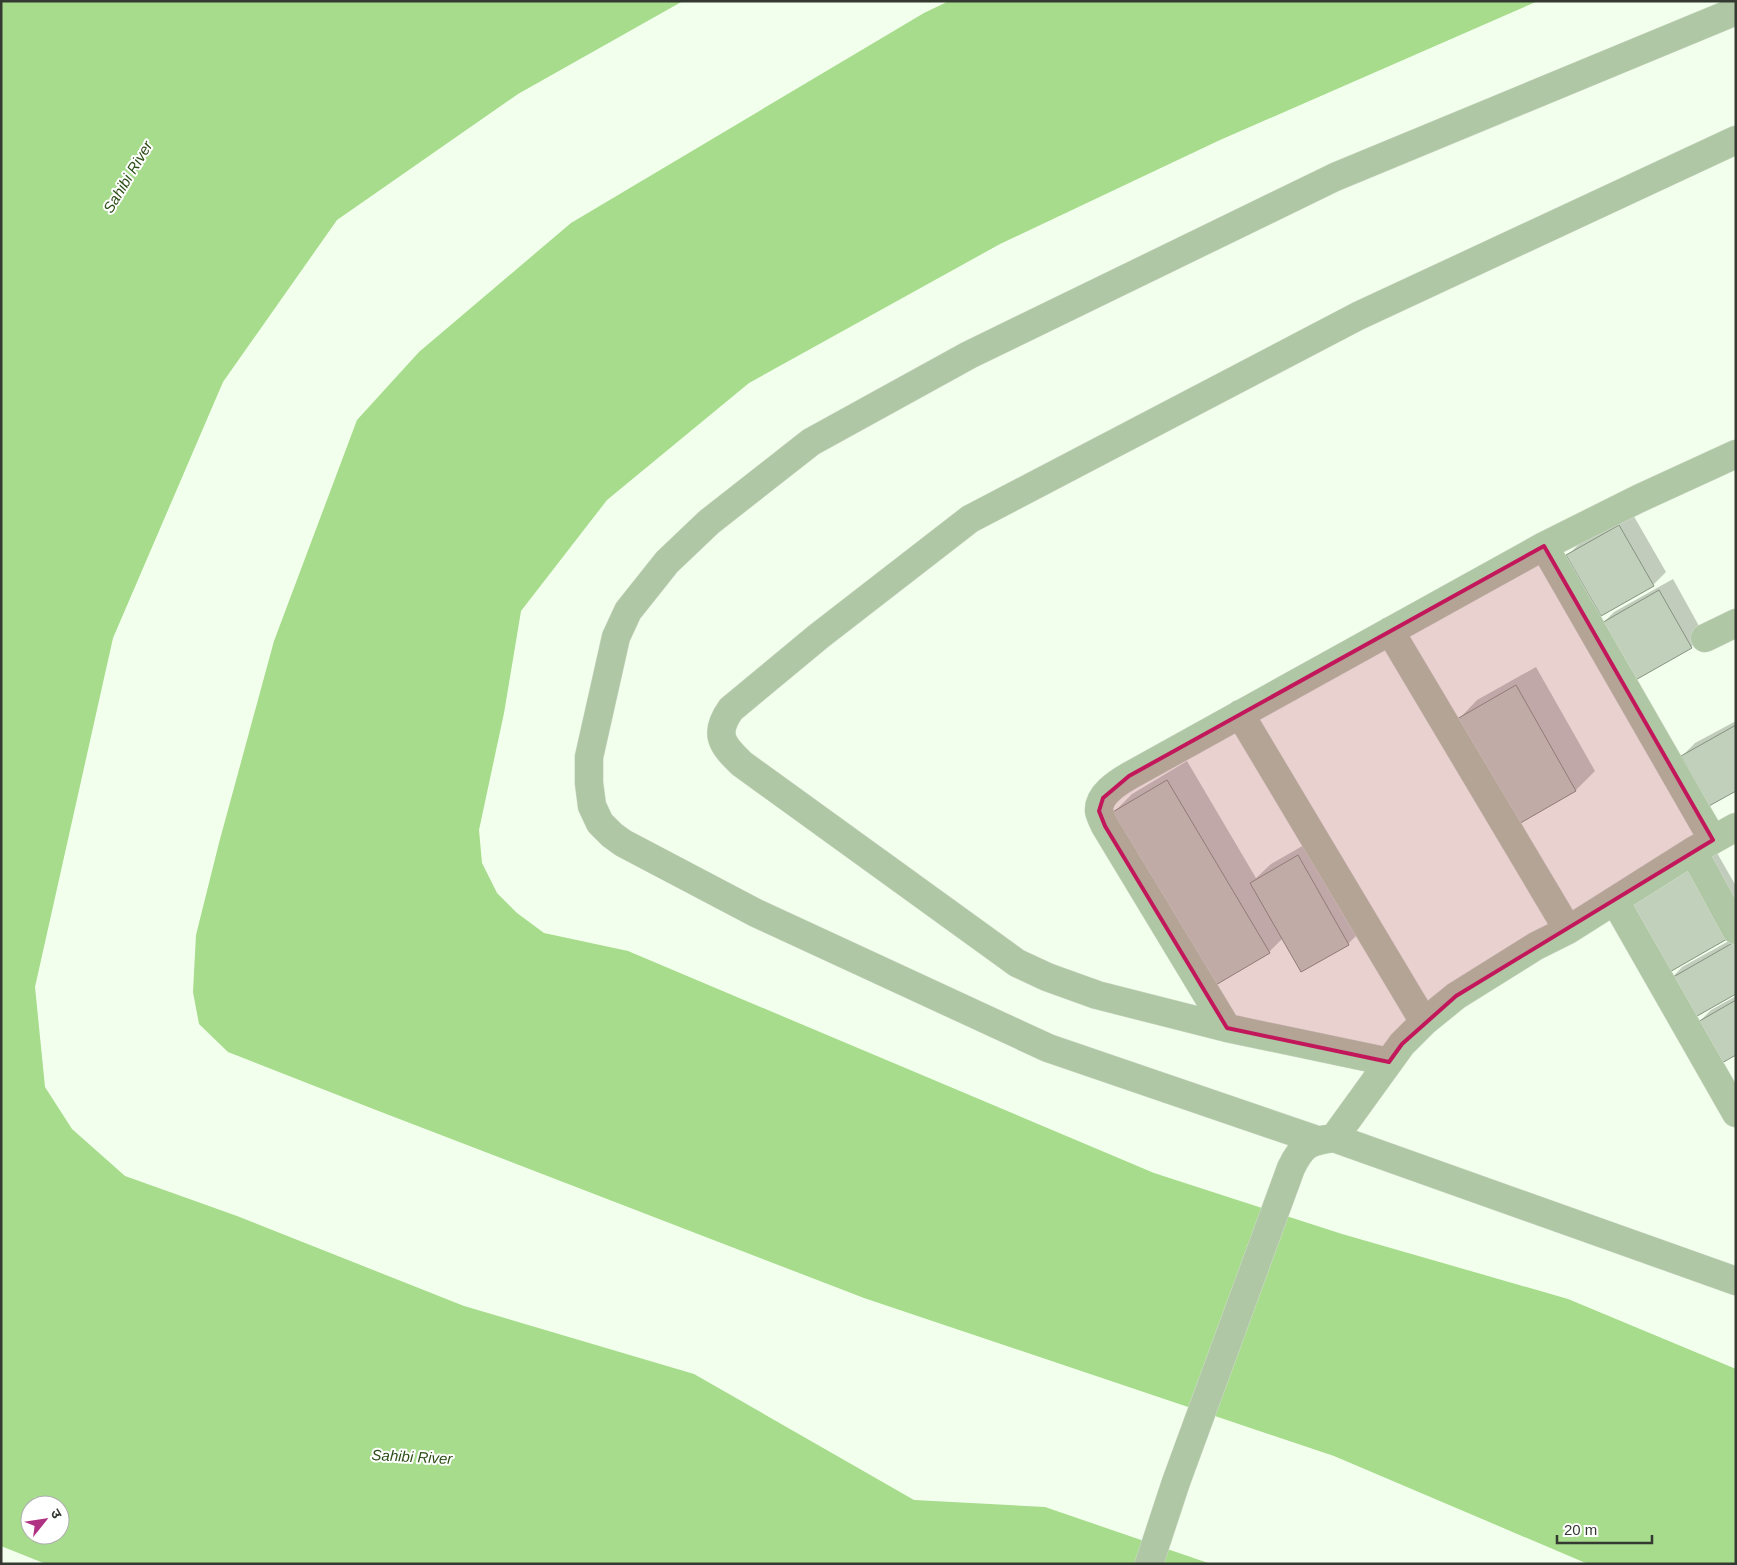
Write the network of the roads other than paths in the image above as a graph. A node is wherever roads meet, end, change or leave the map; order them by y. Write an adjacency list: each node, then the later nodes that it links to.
1 (1736, 11): 17 (street)
2 (1736, 140): 14 (street)
3 (1736, 454): 4 (street)
4 (1544, 546): 6 (street); 9 (street)
5 (1736, 623): 7 (street)
6 (1390, 631): 8 (street); 11 (street)
7 (1705, 638)
8 (1240, 714): 13 (street); 14 (street)
9 (1714, 839): 10 (street); 12 (street)
10 (1614, 901): 11 (street); 16 (street)
11 (1568, 930): 13 (street)
12 (1736, 930)
13 (1424, 1022): 15 (street)
14 (1227, 1028): 15 (street)
15 (1389, 1062): 17 (street)
16 (1736, 1113)
17 (1326, 1139): 18 (street); 19 (street)
18 (1736, 1282)
19 (1149, 1564)

